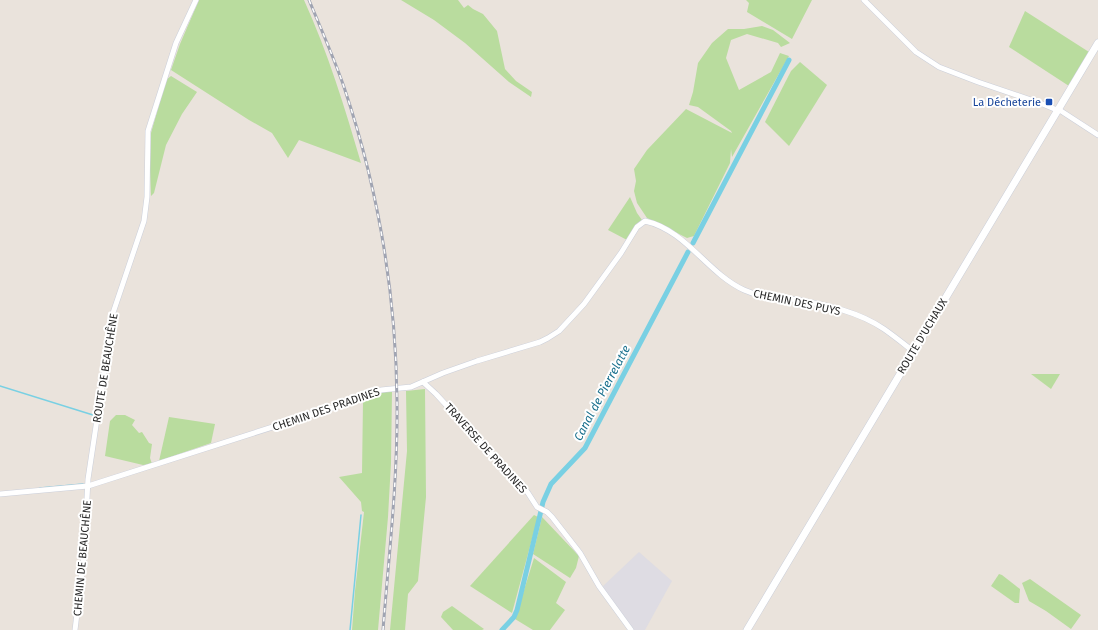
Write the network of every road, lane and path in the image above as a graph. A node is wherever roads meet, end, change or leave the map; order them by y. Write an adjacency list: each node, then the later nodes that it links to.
1 (196, 0): 9 (street, ROUTE DE BEAUCHÊNE)
2 (864, 0): 4 (street)
3 (1098, 43): 4 (main road, ROUTE D'UCHAUX)
4 (1058, 110): 5 (street); 7 (main road, ROUTE D'UCHAUX)
5 (1098, 135)
6 (645, 221): 7 (street, CHEMIN DES PUYS); 8 (street, CHEMIN DES PRADINES)
7 (913, 351): 13 (main road, ROUTE D'UCHAUX)
8 (423, 382): 9 (street, CHEMIN DES PRADINES); 12 (street, TRAVERSE DE PRADINES)
9 (88, 486): 10 (street, CHEMIN DES PRADINES); 11 (street, CHEMIN DE BEAUCHÊNE)
10 (0, 494)
11 (74, 630)
12 (631, 630)
13 (746, 630)

